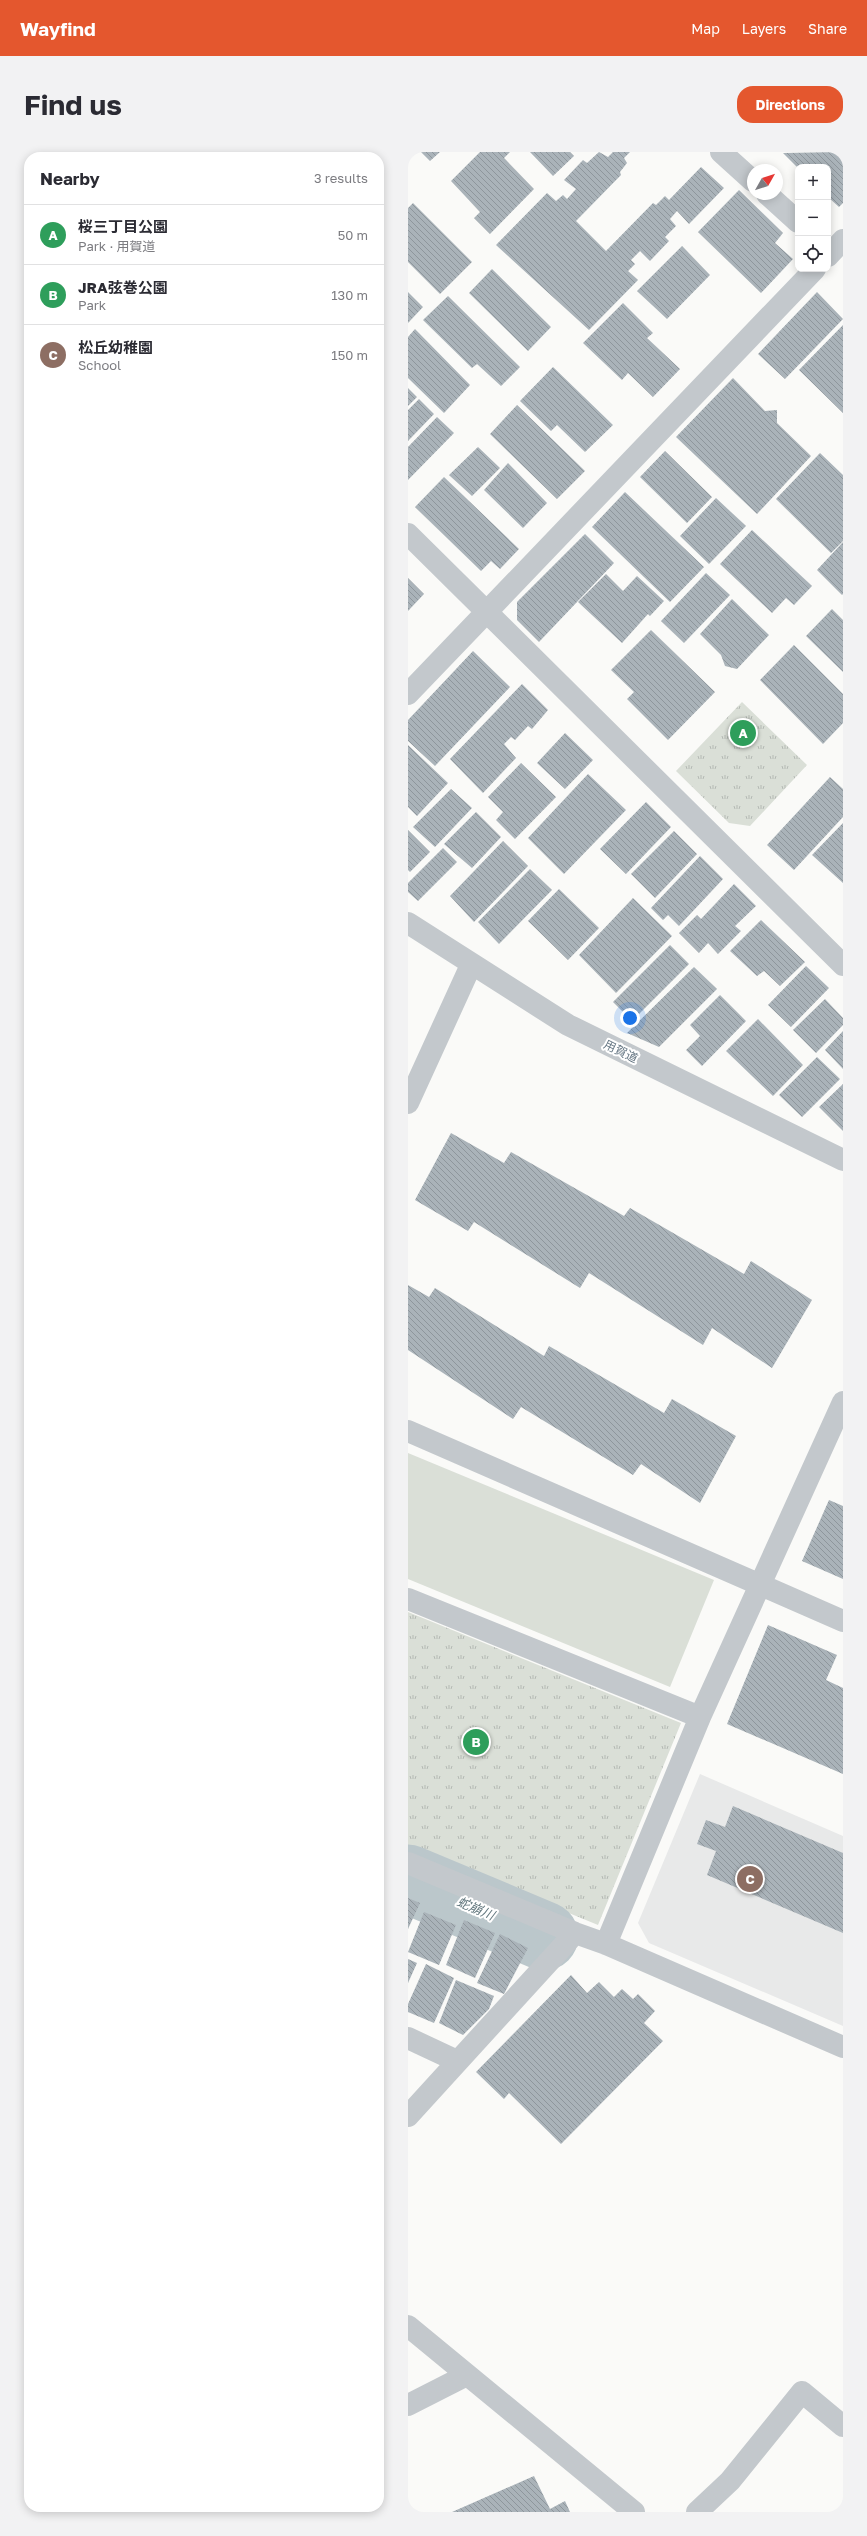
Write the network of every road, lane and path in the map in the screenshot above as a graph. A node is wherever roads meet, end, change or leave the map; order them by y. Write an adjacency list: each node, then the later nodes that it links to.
1 (721, 152): 2 (street)
2 (747, 176)
3 (774, 200): 4 (street)
4 (795, 219)
5 (812, 272): 7 (street)
6 (408, 534): 7 (street)
7 (486, 610): 8 (street); 11 (street)
8 (408, 694)
9 (408, 923): 10 (street, 用賀道)
10 (471, 965): 12 (street); 13 (street, 用賀道)
11 (843, 965)
12 (408, 1103)
13 (843, 1160)
14 (843, 1402): 16 (street)
15 (408, 1431): 16 (street)
16 (762, 1584): 18 (street); 19 (street)
17 (408, 1599): 19 (street)
18 (843, 1621)
19 (700, 1717): 22 (street)
20 (408, 1863): 21 (street)
21 (575, 1933): 22 (street); 25 (street)
22 (606, 1944): 24 (street)
23 (408, 2038): 25 (street)
24 (843, 2047)
25 (457, 2061): 26 (street)
26 (408, 2116)
27 (408, 2326): 28 (street)
28 (467, 2375): 29 (street); 31 (street)
29 (408, 2405)
30 (843, 2426): 32 (street)
31 (634, 2512)
32 (697, 2512)

